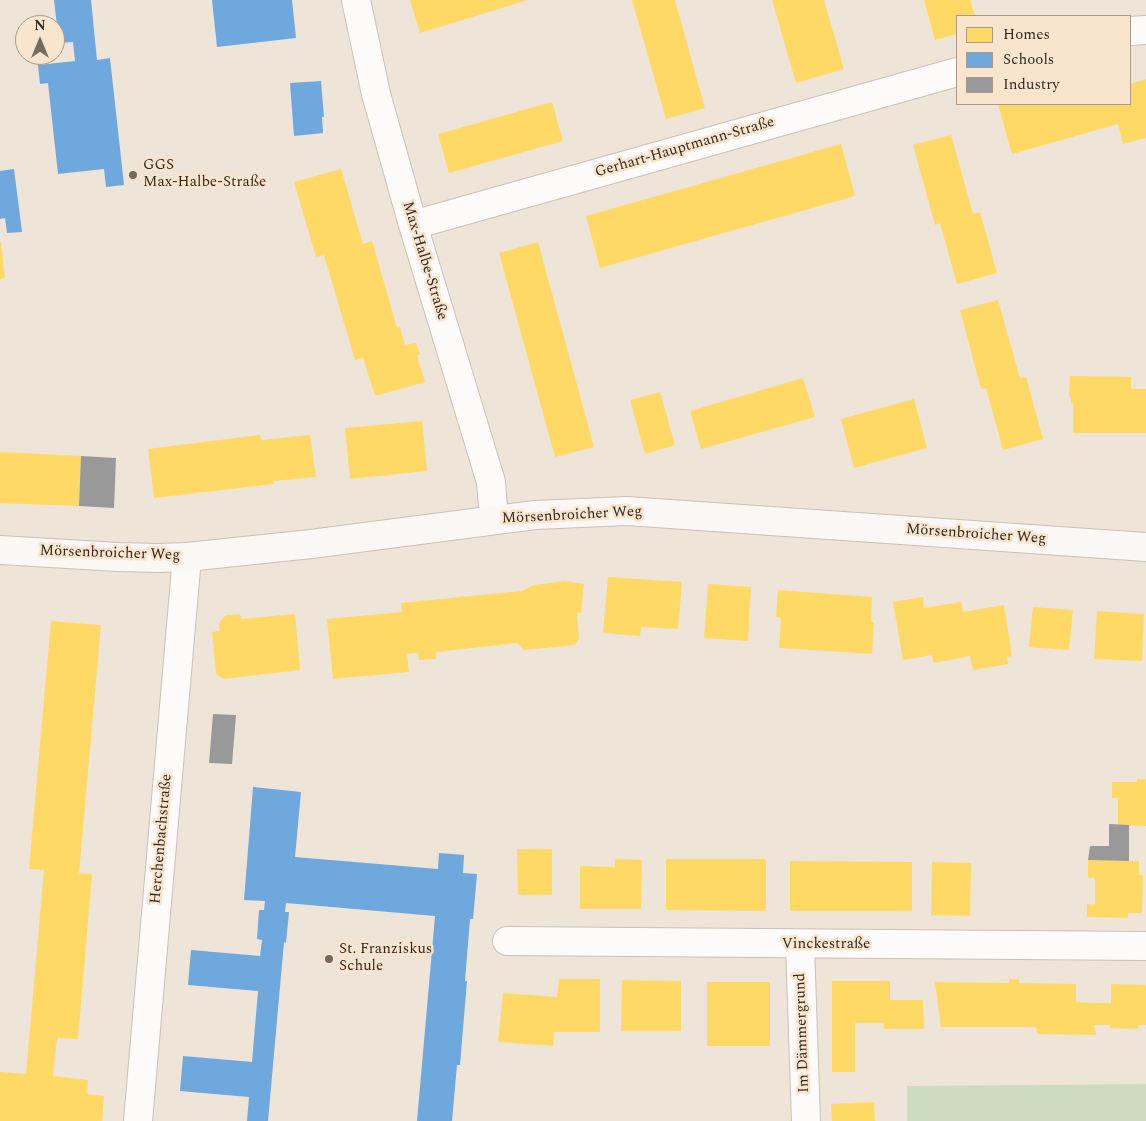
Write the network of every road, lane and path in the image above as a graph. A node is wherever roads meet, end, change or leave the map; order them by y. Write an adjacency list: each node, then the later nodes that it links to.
1 (356, 0): 5 (street, Max-Halbe-Straße)
2 (1146, 30): 3 (street)
3 (1131, 31)
4 (956, 72): 5 (street, Gerhart-Hauptmann-Straße)
5 (413, 225): 6 (street, Max-Halbe-Straße)
6 (494, 520): 7 (street, Mörsenbroicher Weg); 9 (street, Mörsenbroicher Weg)
7 (1146, 547)
8 (0, 550): 9 (street, Mörsenbroicher Weg)
9 (186, 557): 13 (street, Herchenbachstraße)
10 (507, 941): 11 (street, Vinckestraße)
11 (800, 945): 12 (street, Vinckestraße); 14 (street, Im Dämmergrund)
12 (1146, 946)
13 (138, 1121)
14 (806, 1121)

